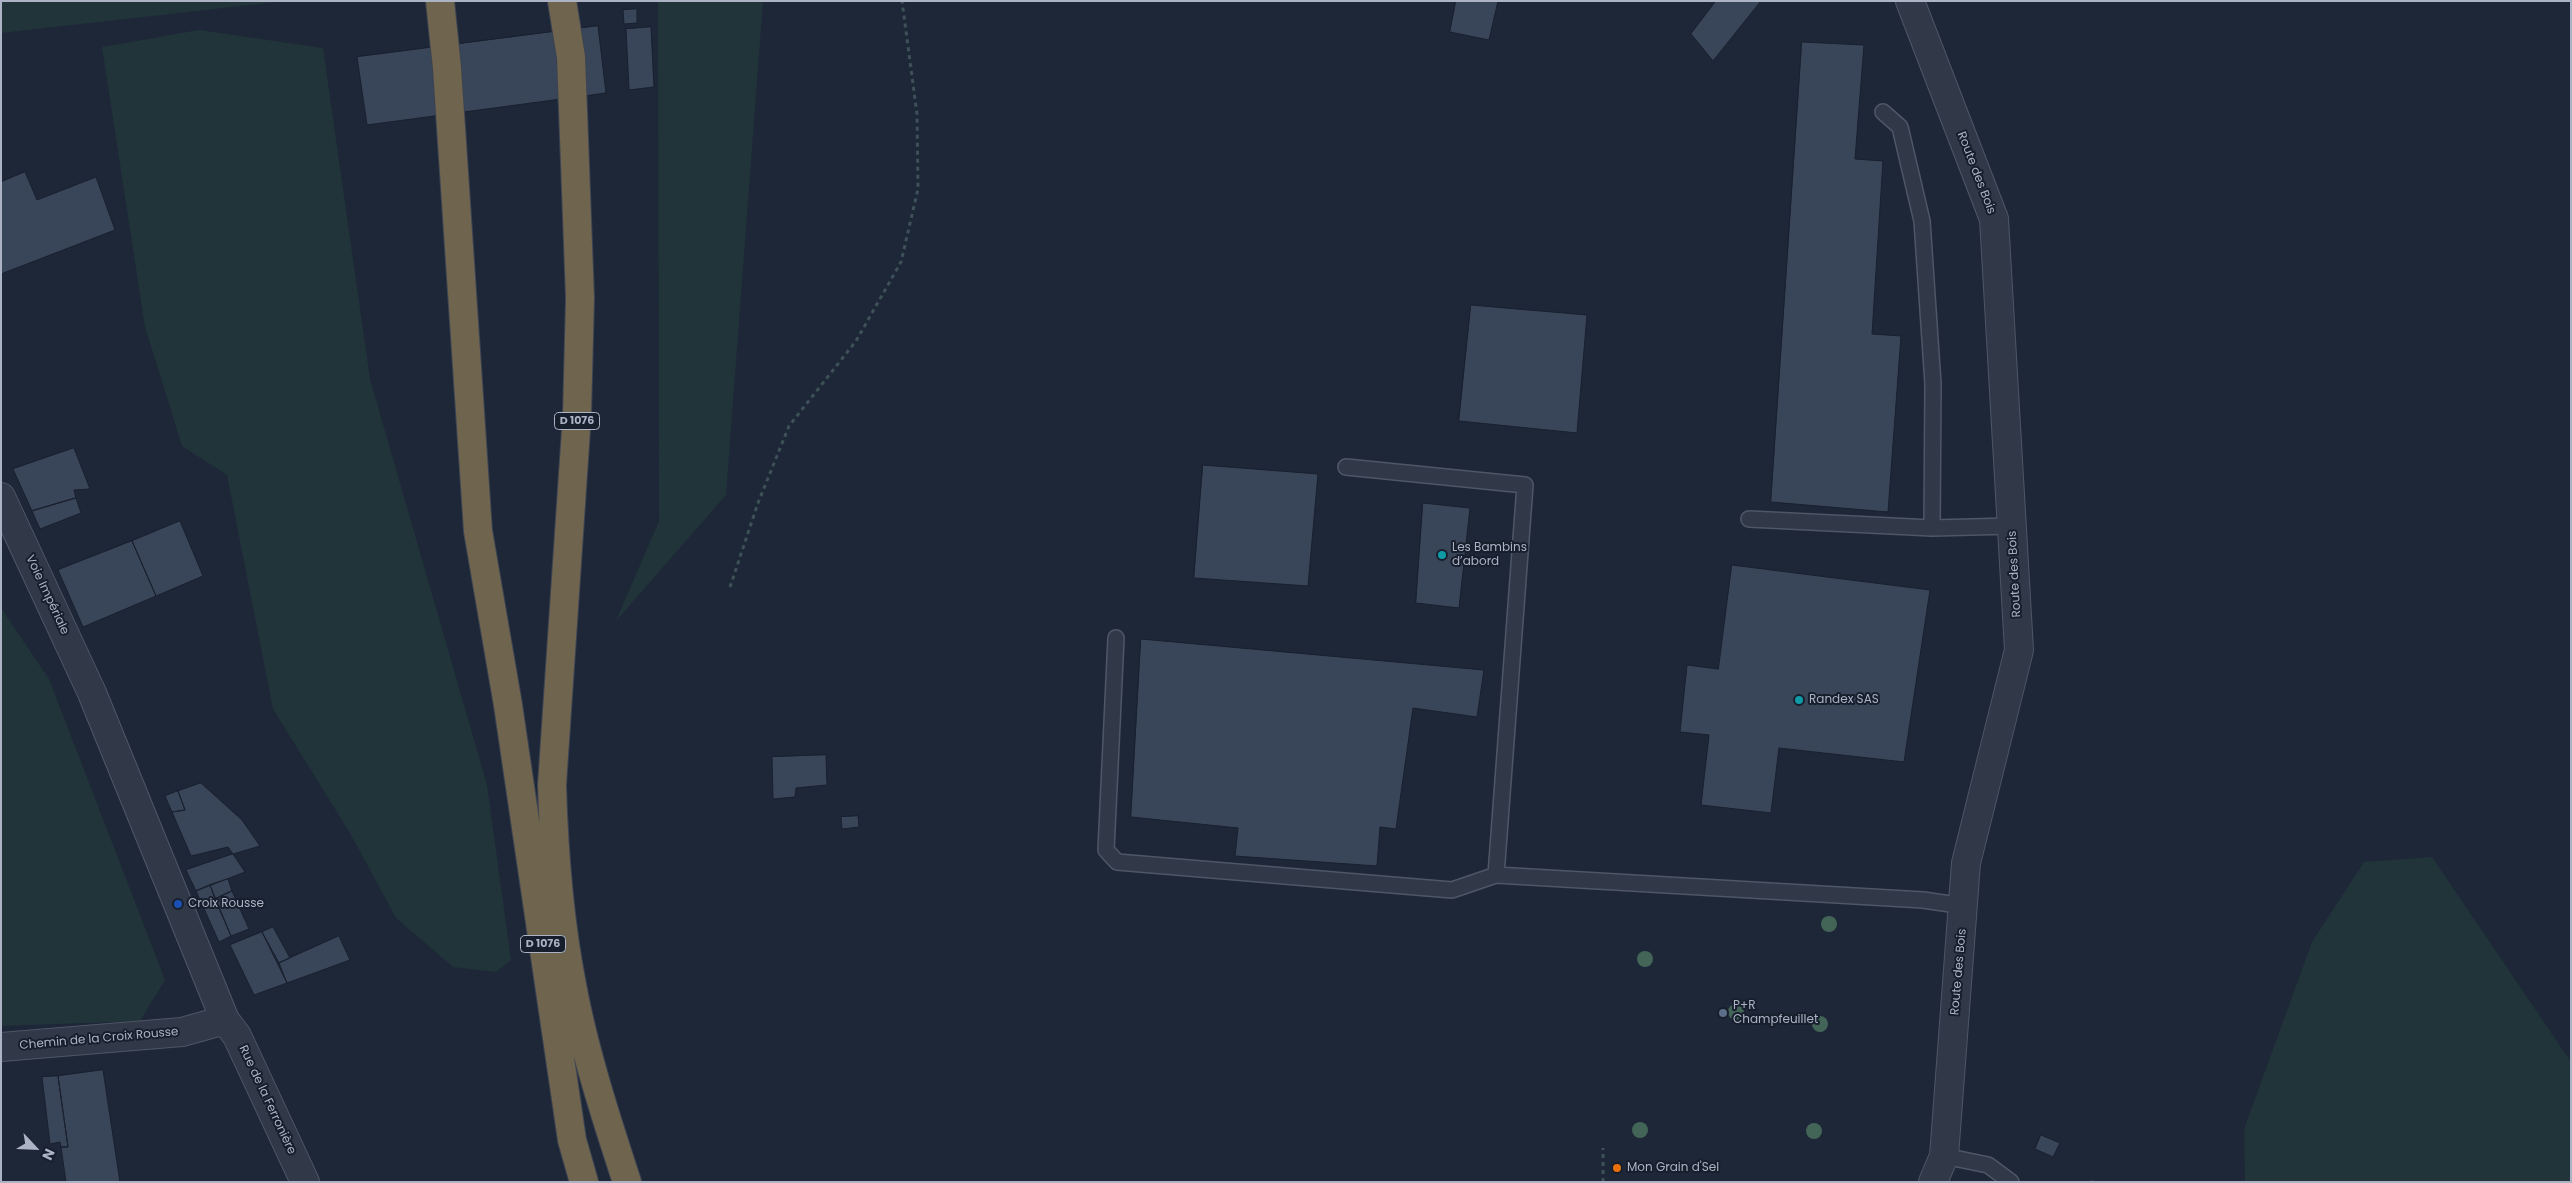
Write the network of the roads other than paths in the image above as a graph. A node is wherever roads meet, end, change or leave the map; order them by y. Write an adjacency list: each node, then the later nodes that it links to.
1 (440, 1): 17 (highway, D 1076)
2 (562, 1): 18 (highway, D 1076)
3 (1910, 1): 8 (street, Route des Bois)
4 (1883, 112): 9 (lane)
5 (1346, 467): 11 (lane)
6 (1, 497): 13 (street, Voie Impériale)
7 (1749, 519): 9 (lane)
8 (2012, 526): 9 (lane); 12 (street, Route des Bois)
9 (1932, 528)
10 (1116, 638): 11 (lane)
11 (1496, 875): 12 (lane)
12 (1964, 906): 15 (street, Route des Bois)
13 (225, 1020): 14 (street, Chemin de la Croix Rousse); 16 (street, Rue de la Ferronière)
14 (1, 1047)
15 (1944, 1156): 19 (street); 20 (lane)
16 (305, 1182)
17 (584, 1182)
18 (627, 1182)
19 (1932, 1182)
20 (2011, 1182)

